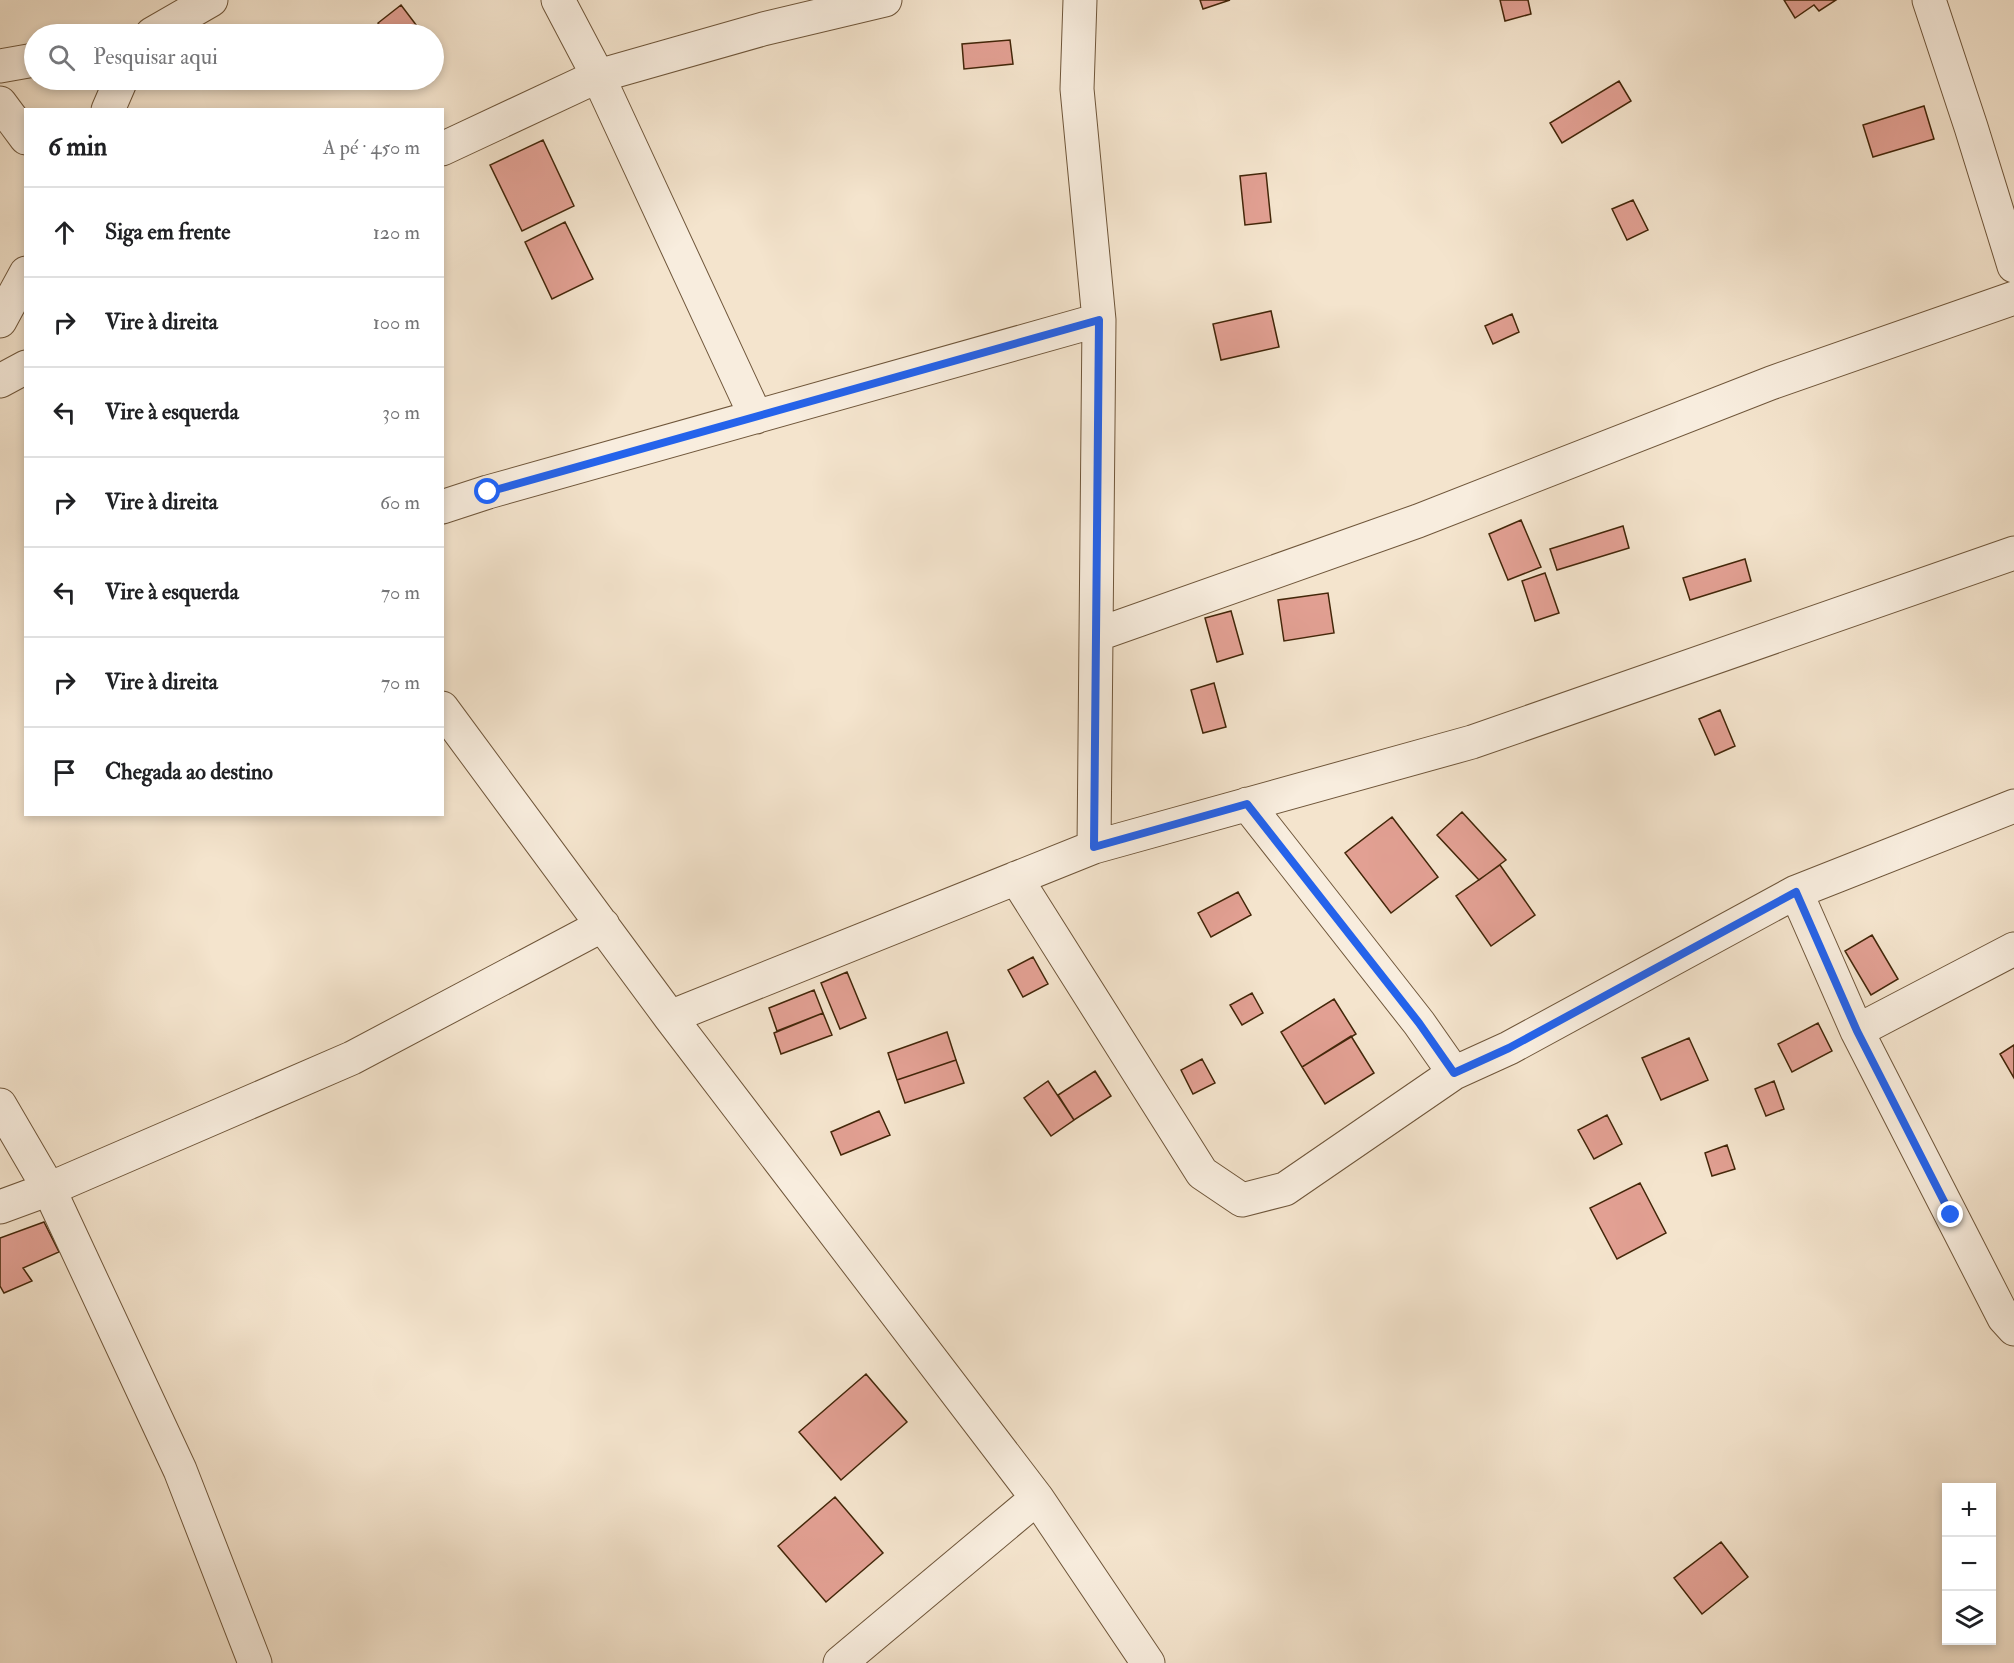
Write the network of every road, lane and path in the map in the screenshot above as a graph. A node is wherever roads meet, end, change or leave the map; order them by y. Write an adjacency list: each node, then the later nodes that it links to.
1 (211, 0): 6 (street)
2 (558, 0): 9 (street)
3 (885, 0): 9 (street)
4 (1080, 0): 18 (street)
5 (1929, 0): 15 (street)
6 (169, 24)
7 (24, 62): 8 (street)
8 (0, 66)
9 (598, 76): 14 (street); 22 (street)
10 (117, 90): 12 (street)
11 (0, 103): 13 (street)
12 (109, 108)
13 (24, 135)
14 (444, 148)
15 (2014, 266)
16 (24, 277): 19 (street)
17 (2014, 298): 25 (street)
18 (1099, 320): 22 (street); 25 (street)
19 (0, 321)
20 (24, 368): 21 (street)
21 (0, 381)
22 (756, 417): 23 (street)
23 (444, 506)
24 (2014, 553): 27 (street)
25 (1096, 636): 29 (street)
26 (444, 711): 32 (street)
27 (1247, 804): 29 (street); 36 (street)
28 (2014, 806): 31 (street)
29 (1094, 847): 30 (street)
30 (1016, 878): 34 (street); 36 (street)
31 (1796, 892): 35 (street); 36 (street)
32 (603, 925): 34 (street); 38 (street)
33 (2014, 949): 35 (street)
34 (670, 1017): 41 (street)
35 (1857, 1031): 40 (street)
36 (1454, 1073)
37 (0, 1105): 38 (street)
38 (49, 1189): 39 (street); 42 (street)
39 (0, 1207)
40 (2014, 1329)
41 (1037, 1498): 43 (street); 44 (street)
42 (255, 1663)
43 (840, 1663)
44 (1148, 1663)

